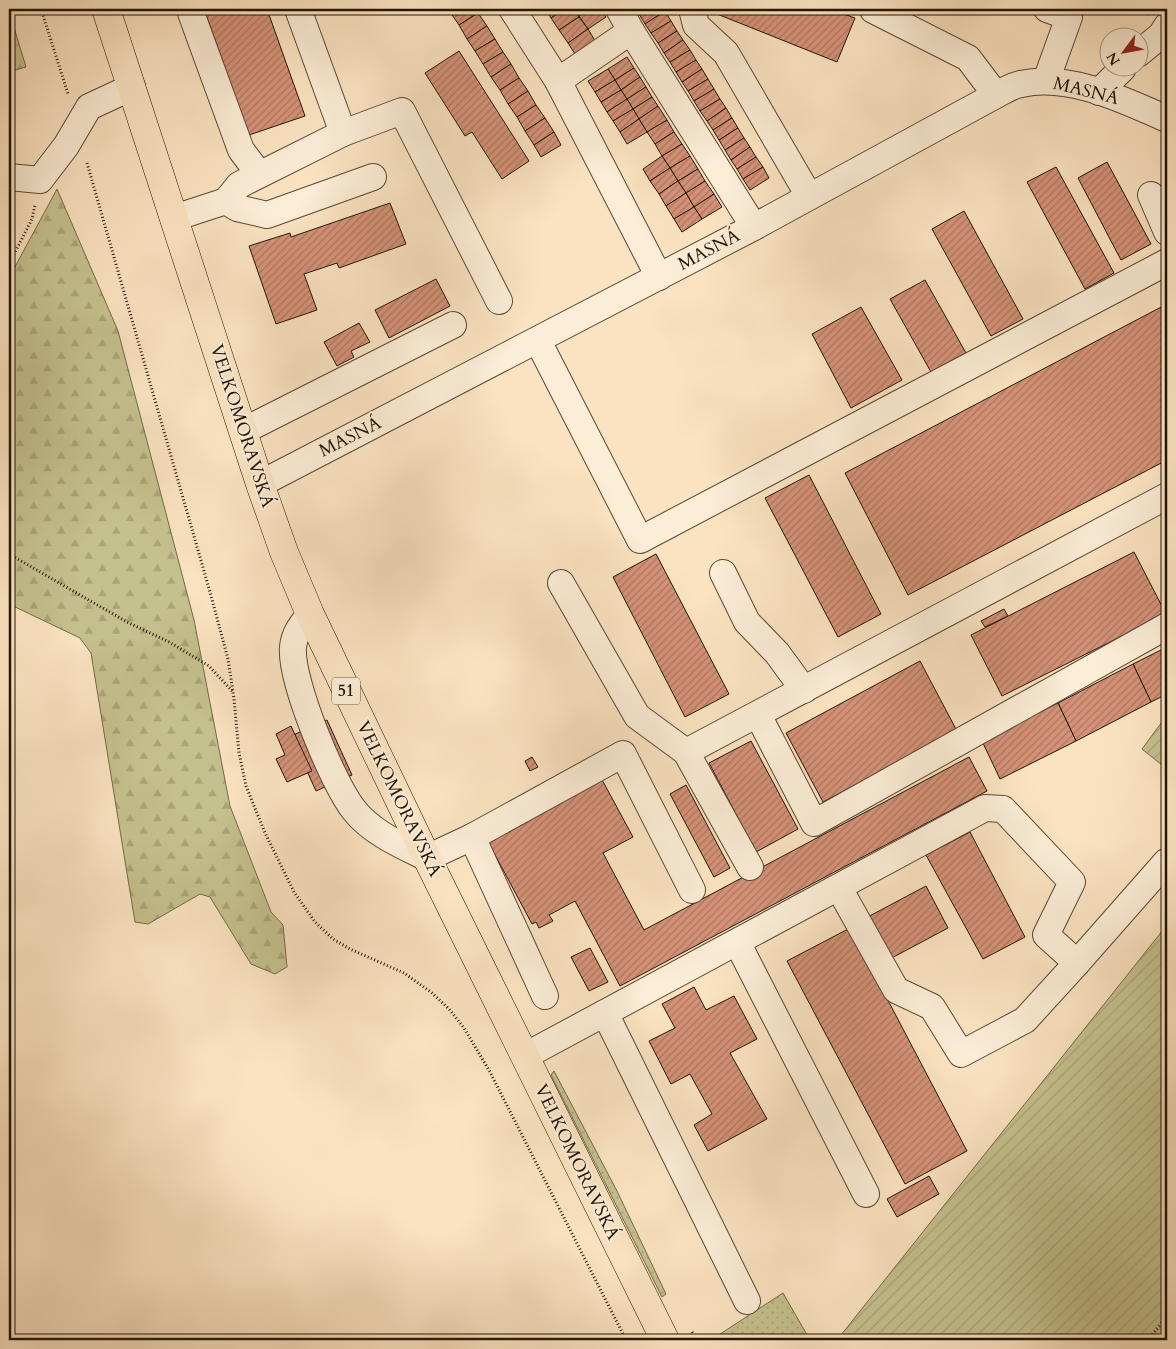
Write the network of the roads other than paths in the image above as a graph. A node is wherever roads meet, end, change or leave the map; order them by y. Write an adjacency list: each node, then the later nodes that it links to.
1 (106, 9): 14 (main road, VELKOMORAVSKÁ / 51)
2 (298, 9): 18 (street)
3 (512, 9): 12 (street)
4 (692, 9): 23 (street)
5 (1047, 9): 13 (street)
6 (873, 10): 16 (street)
7 (191, 14): 19 (street)
8 (625, 20): 12 (street); 26 (street)
9 (1167, 26): 10 (street)
10 (1148, 46)
11 (1113, 78): 15 (street)
12 (558, 81): 29 (street)
13 (1046, 81): 15 (street, MASNÁ); 16 (street, MASNÁ)
14 (132, 87): 21 (street); 25 (main road, VELKOMORAVSKÁ / 51)
15 (1099, 92): 17 (street, MASNÁ)
16 (996, 95): 23 (street, MASNÁ)
17 (1167, 118)
18 (343, 133): 19 (street); 30 (street)
19 (259, 174): 24 (street)
20 (373, 176): 24 (street)
21 (9, 177)
22 (1151, 195): 27 (street)
23 (810, 196): 26 (street, MASNÁ)
24 (226, 201): 25 (street)
25 (174, 218): 33 (main road, VELKOMORAVSKÁ / 51)
26 (754, 227): 29 (street, MASNÁ)
27 (1167, 232)
28 (1167, 262): 32 (street)
29 (659, 277): 32 (street, MASNÁ)
30 (499, 301)
31 (452, 325): 33 (street)
32 (538, 340): 34 (street, MASNÁ)
33 (243, 431): 34 (main road, VELKOMORAVSKÁ / 51)
34 (260, 484): 38 (main road, VELKOMORAVSKÁ / 51)
35 (1167, 496): 40 (street)
36 (723, 574): 40 (street)
37 (561, 583): 42 (street)
38 (310, 614): 44 (main road, VELKOMORAVSKÁ / 51); 44 (street)
39 (1167, 626): 41 (street)
40 (804, 690): 41 (street)
41 (758, 714): 42 (street)
42 (686, 752): 46 (street)
43 (472, 837): 44 (street); 48 (street); 51 (street)
44 (427, 858): 53 (main road, VELKOMORAVSKÁ / 51)
45 (1166, 862): 50 (street)
46 (750, 867)
47 (838, 888): 49 (street); 50 (street); 50 (street)
48 (692, 890)
49 (737, 942): 52 (street); 54 (street)
50 (1077, 962)
51 (545, 996)
52 (605, 1013): 53 (street); 55 (street)
53 (525, 1056): 56 (main road, VELKOMORAVSKÁ / 51)
54 (866, 1194)
55 (748, 1301)
56 (665, 1340)

